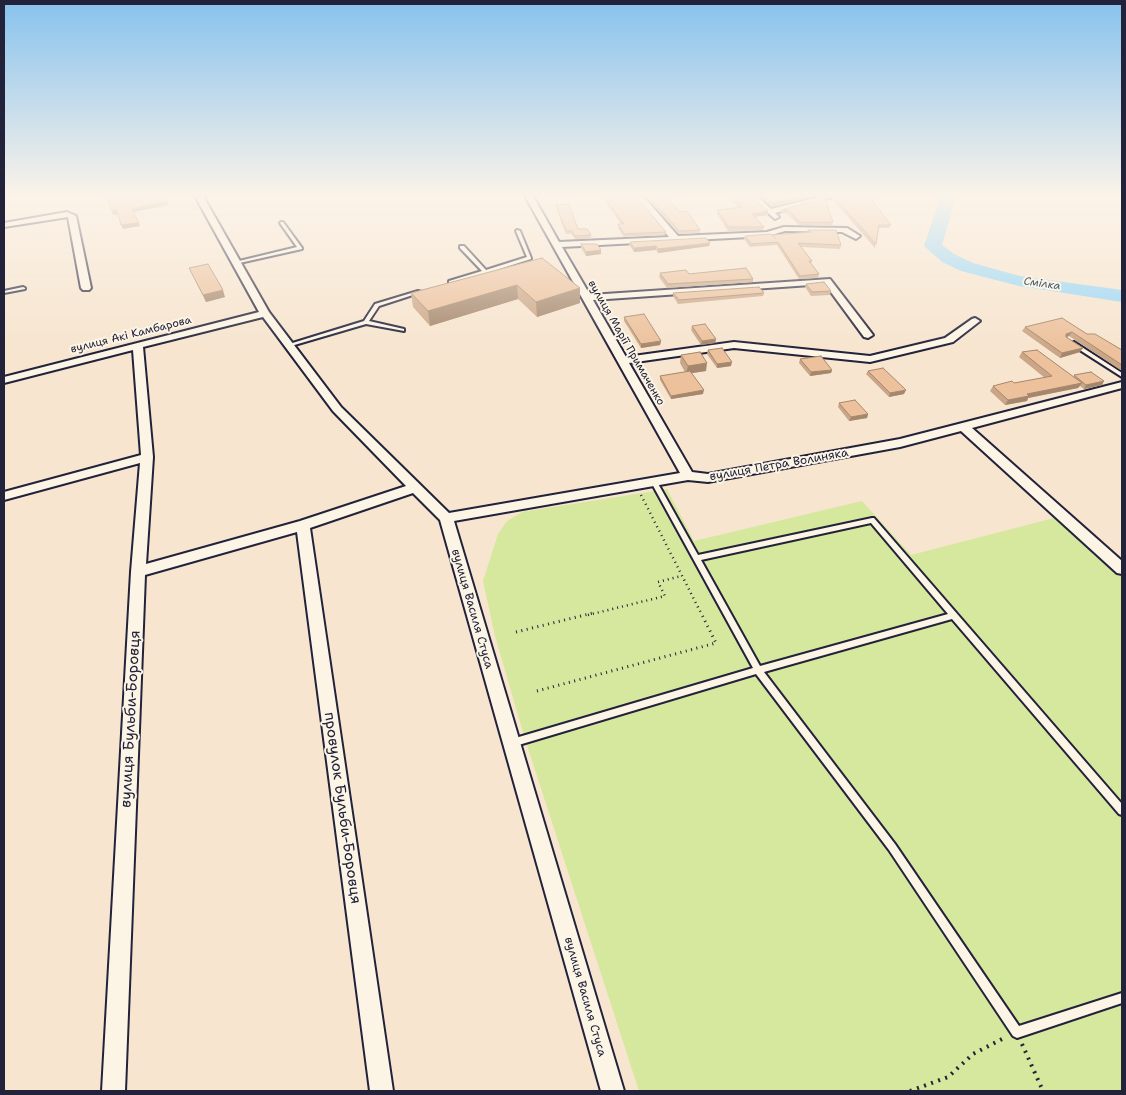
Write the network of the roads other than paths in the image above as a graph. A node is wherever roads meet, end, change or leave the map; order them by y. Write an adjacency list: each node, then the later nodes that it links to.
1 (78, 247): 11 (street)
2 (228, 247): 7 (street, вулиця Василя Стуса)
3 (299, 247): 7 (lane)
4 (462, 247): 8 (lane)
5 (525, 247): 8 (lane)
6 (557, 247): 14 (street, вулиця Марії Примаченко)
7 (237, 263): 15 (street, вулиця Василя Стуса)
8 (485, 272): 9 (lane)
9 (449, 283)
10 (22, 288): 13 (lane)
11 (86, 288)
12 (422, 291): 17 (lane)
13 (4, 292)
14 (586, 298): 19 (street); 23 (street, вулиця Марії Примаченко)
15 (265, 313): 21 (street, вулиця Василя Стуса); 22 (street, вулиця Акі Камбарова)
16 (975, 321): 23 (street)
17 (366, 322): 18 (lane); 21 (lane)
18 (402, 330)
19 (868, 335)
20 (1068, 340): 24 (lane)
21 (289, 345): 31 (street, вулиця Василя Стуса)
22 (138, 346): 25 (street, вулиця Акі Камбарова); 28 (street, вулиця Бульби-Боровця)
23 (621, 361): 29 (street, вулиця Марії Примаченко)
24 (1122, 375)
25 (4, 380)
26 (1122, 385): 27 (street, вулиця Петра Волиняка)
27 (964, 427): 29 (street, вулиця Петра Волиняка); 36 (street)
28 (147, 457): 32 (street); 37 (street, вулиця Бульби-Боровця)
29 (688, 476): 30 (street, вулиця Петра Волиняка)
30 (654, 482): 33 (street, вулиця Петра Волиняка); 35 (lane)
31 (417, 488): 33 (street, вулиця Василя Стуса); 34 (street)
32 (4, 496)
33 (446, 518): 40 (street, вулиця Василя Стуса)
34 (303, 525): 37 (street); 44 (street, провулок Бульби-Боровця)
35 (696, 558): 38 (lane); 39 (lane)
36 (1120, 564)
37 (138, 572): 43 (street, вулиця Бульби-Боровця)
38 (954, 615): 39 (lane); 41 (lane)
39 (758, 670): 40 (lane); 42 (lane)
40 (511, 743): 45 (street, вулиця Василя Стуса)
41 (1122, 811)
42 (1122, 998)
43 (113, 1091)
44 (382, 1091)
45 (613, 1091)

